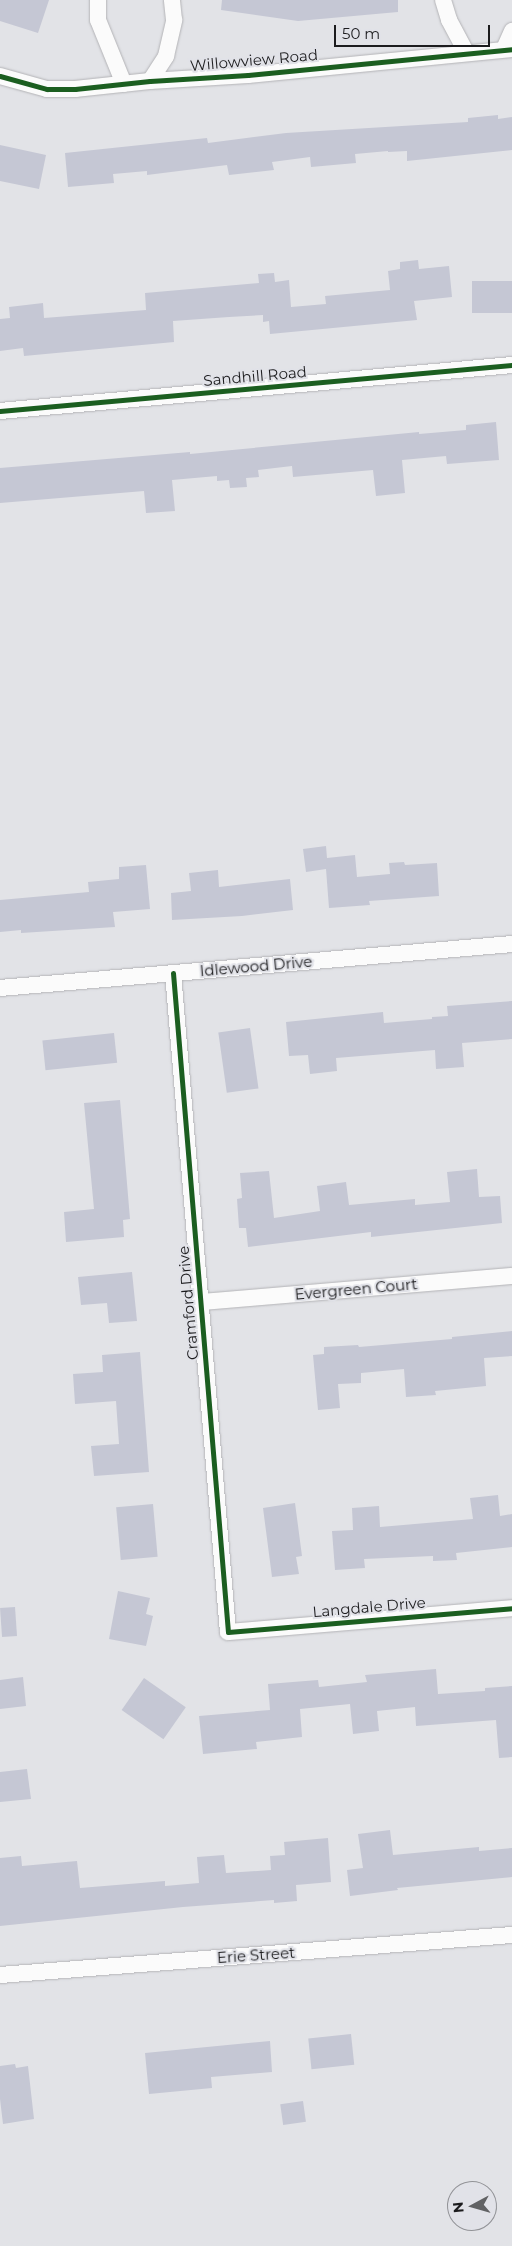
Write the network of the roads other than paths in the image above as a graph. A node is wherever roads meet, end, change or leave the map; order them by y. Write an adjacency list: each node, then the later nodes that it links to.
1 (98, 0): 9 (street)
2 (172, 0): 8 (street)
3 (442, 0): 6 (street)
4 (512, 31): 5 (street)
5 (508, 49): 6 (street, Willowview Road)
6 (466, 52): 8 (street, Willowview Road)
7 (0, 76): 9 (street, Willowview Road)
8 (150, 81): 9 (street, Willowview Road)
9 (124, 84)
10 (512, 366): 11 (street, Sandhill Road)
11 (0, 411)
12 (512, 944): 13 (street, Idlewood Drive)
13 (173, 973): 14 (street, Idlewood Drive); 16 (street, Cramford Drive)
14 (0, 988)
15 (512, 1276): 16 (street, Evergreen Court)
16 (201, 1302): 18 (street, Cramford Drive)
17 (512, 1608): 18 (street, Langdale Drive)
18 (228, 1632)
19 (512, 1935): 20 (street, Erie Street)
20 (0, 1975)

